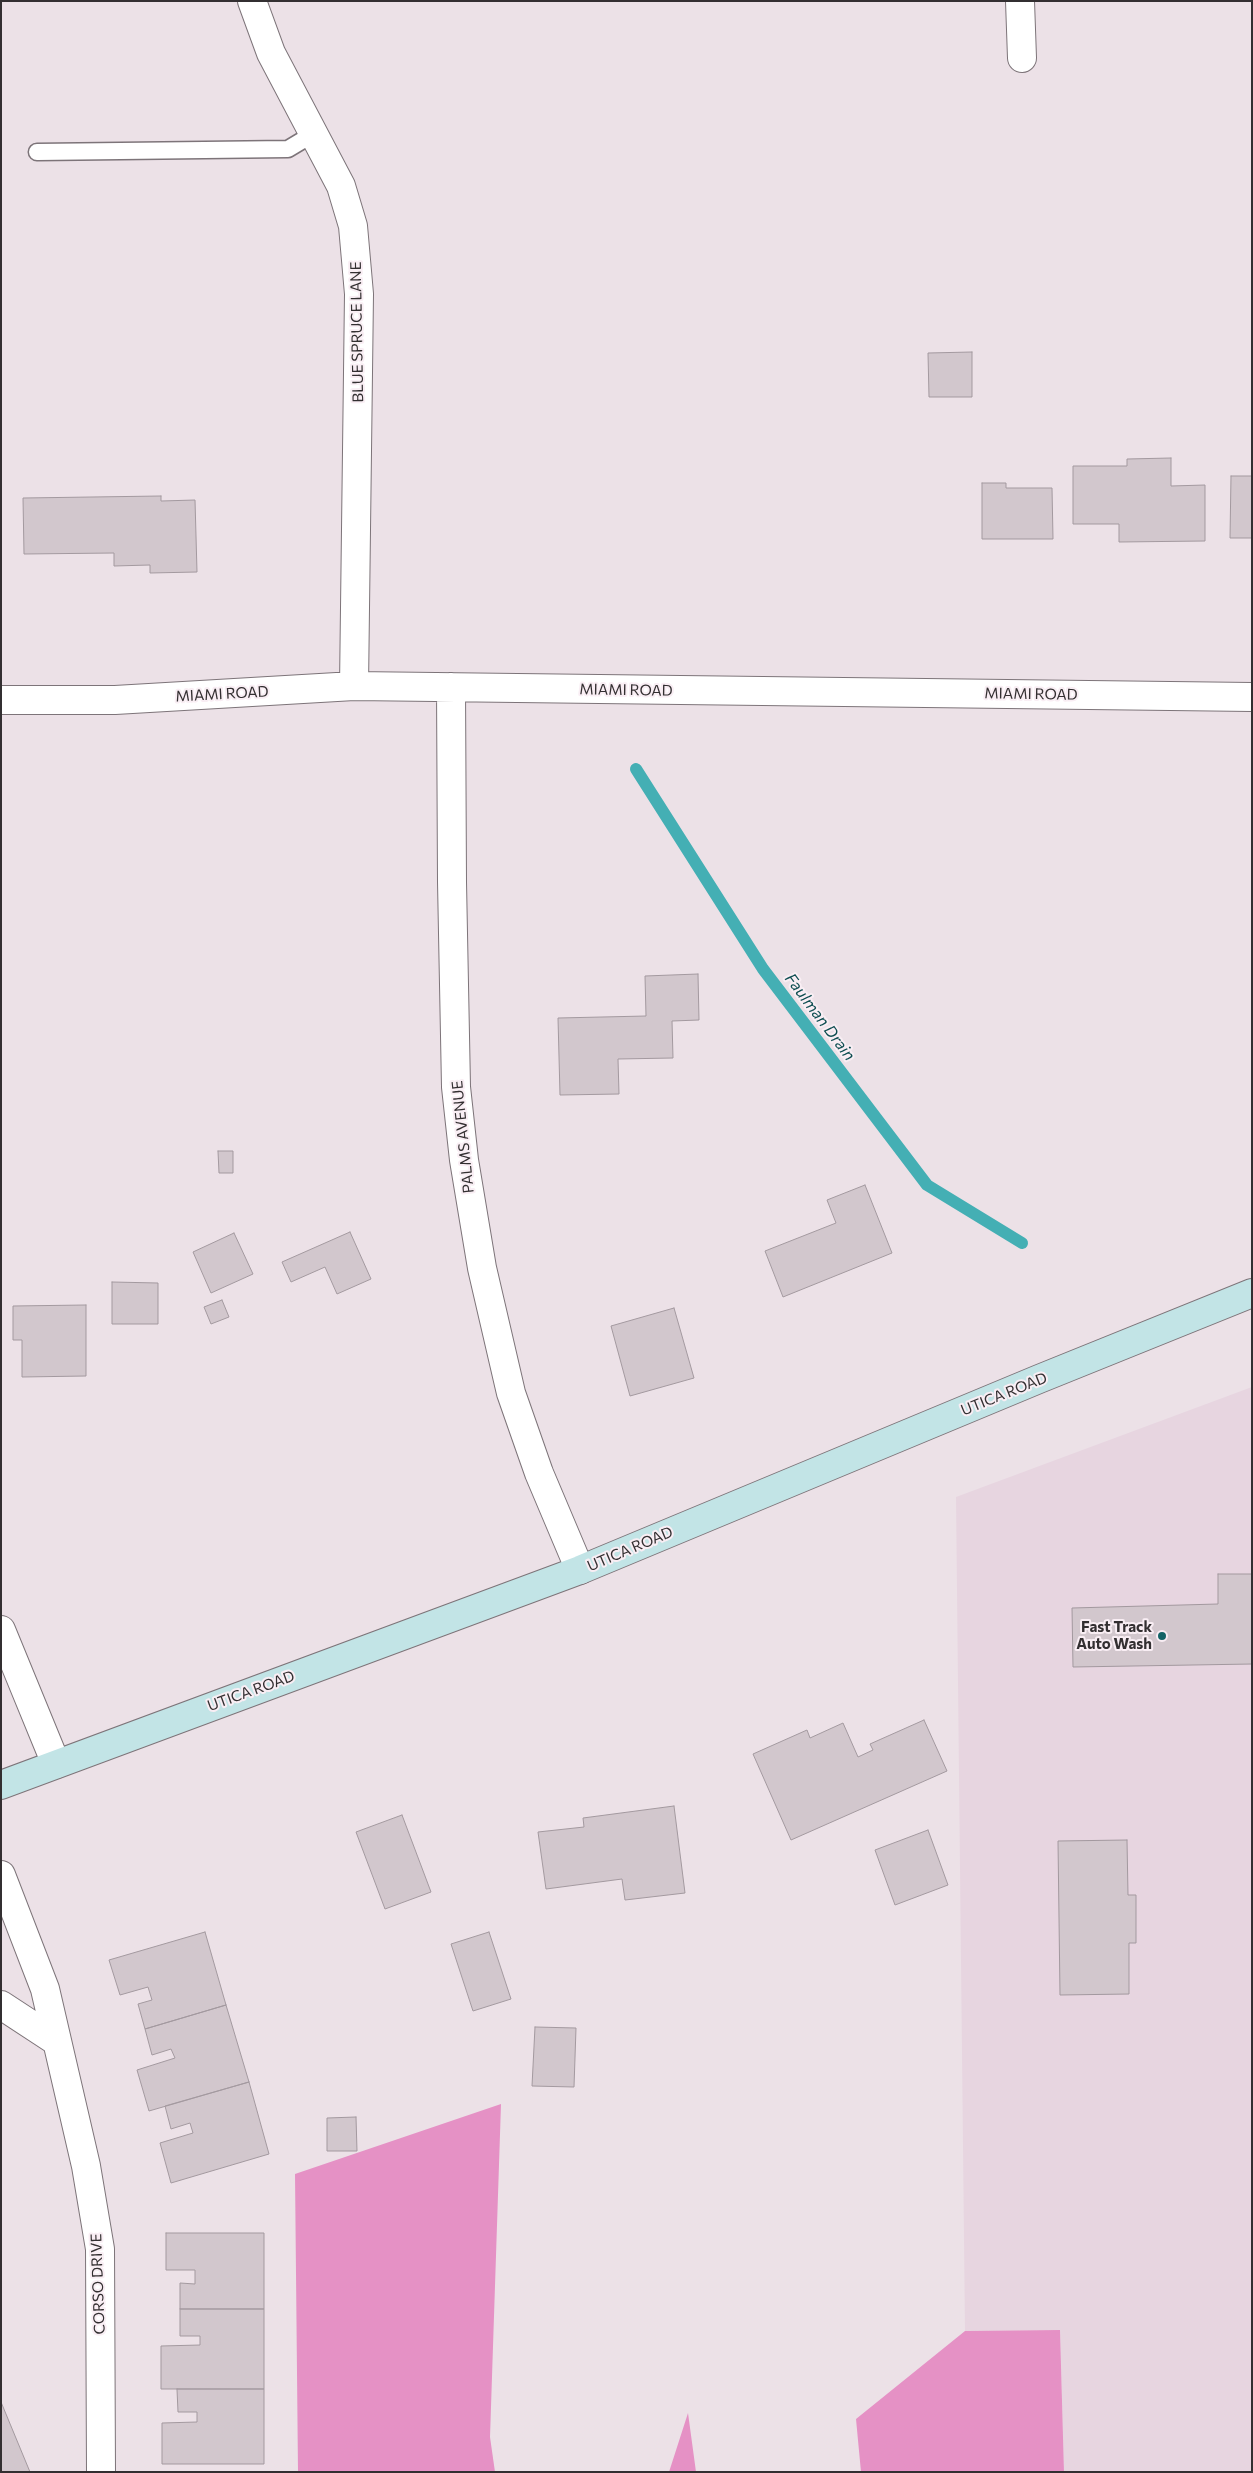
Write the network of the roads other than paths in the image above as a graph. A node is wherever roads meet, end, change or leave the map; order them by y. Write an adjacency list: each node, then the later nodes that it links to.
1 (252, 1): 4 (street, BLUE SPRUCE LANE)
2 (1020, 1): 3 (street)
3 (1022, 58)
4 (313, 134): 5 (lane); 6 (street, BLUE SPRUCE LANE)
5 (37, 152)
6 (354, 686): 7 (street, MIAMI ROAD); 9 (street, MIAMI ROAD)
7 (451, 687): 8 (street, MIAMI ROAD); 11 (street, PALMS AVENUE)
8 (1252, 697)
9 (1, 700)
10 (1252, 1294): 11 (main road, UTICA ROAD)
11 (580, 1570): 13 (main road, UTICA ROAD)
12 (1, 1630): 13 (street)
13 (56, 1764): 14 (main road, UTICA ROAD)
14 (1, 1785)
15 (1, 1875): 17 (street, CORSO DRIVE)
16 (1, 2005): 17 (street)
17 (56, 2041): 18 (street, CORSO DRIVE)
18 (101, 2472)

